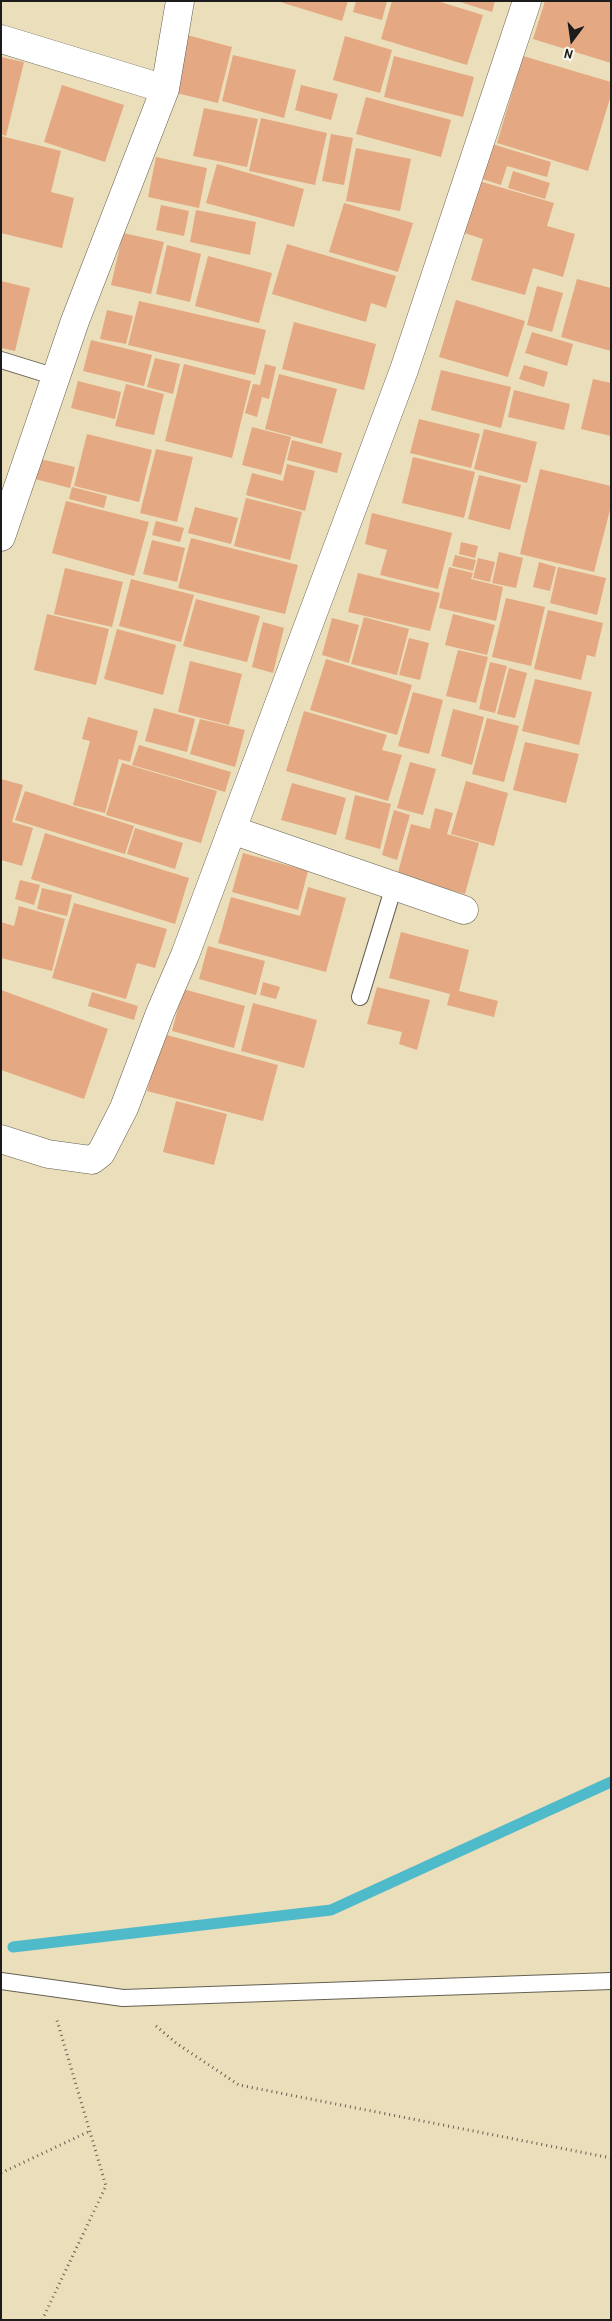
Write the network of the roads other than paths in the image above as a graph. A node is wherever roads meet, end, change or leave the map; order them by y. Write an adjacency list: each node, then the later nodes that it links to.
1 (180, 1): 4 (street)
2 (527, 1): 8 (street)
3 (1, 40): 4 (street)
4 (165, 89): 6 (street)
5 (1, 360): 6 (lane)
6 (56, 377): 7 (street)
7 (1, 537)
8 (232, 830): 9 (street); 12 (street)
9 (394, 886): 10 (street); 11 (lane)
10 (464, 910)
11 (360, 997)
12 (1, 1139)
13 (1, 1981): 14 (lane)
14 (611, 1981)

